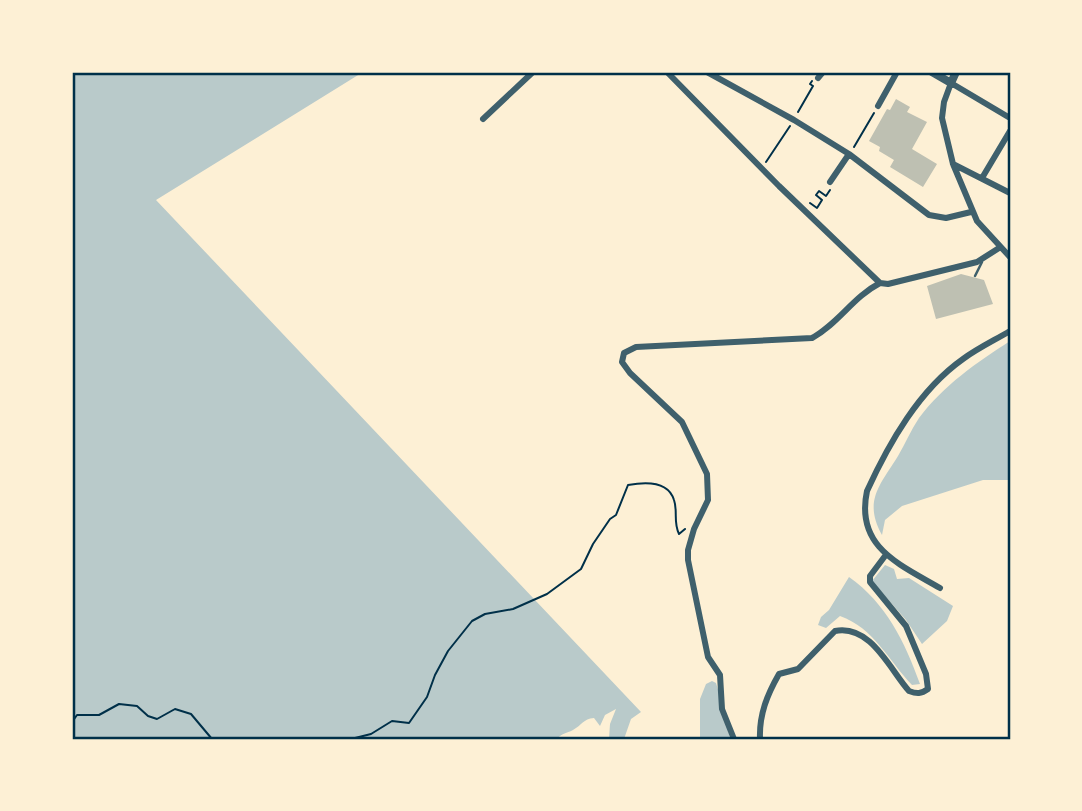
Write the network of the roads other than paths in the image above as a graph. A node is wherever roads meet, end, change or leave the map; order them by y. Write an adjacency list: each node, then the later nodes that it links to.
1 (533, 72): 9 (street)
2 (667, 72): 22 (street)
3 (707, 72): 12 (street)
4 (897, 72): 8 (street)
5 (932, 72): 7 (street)
6 (956, 72): 7 (street)
7 (951, 83): 10 (street); 13 (street)
8 (878, 106)
9 (483, 118)
10 (1010, 118)
11 (1010, 131): 14 (street)
12 (849, 155): 15 (street); 17 (street)
13 (953, 164): 14 (street); 17 (street)
14 (982, 178): 16 (street)
15 (830, 183)
16 (1010, 193)
17 (971, 212): 18 (street)
18 (999, 248): 19 (street); 20 (street)
19 (1010, 257)
20 (984, 259): 21 (lane); 22 (street)
21 (975, 276)
22 (880, 283): 26 (street)
23 (1010, 331): 24 (street)
24 (886, 556): 25 (street); 27 (street)
25 (940, 588)
26 (734, 739)
27 (760, 739)

